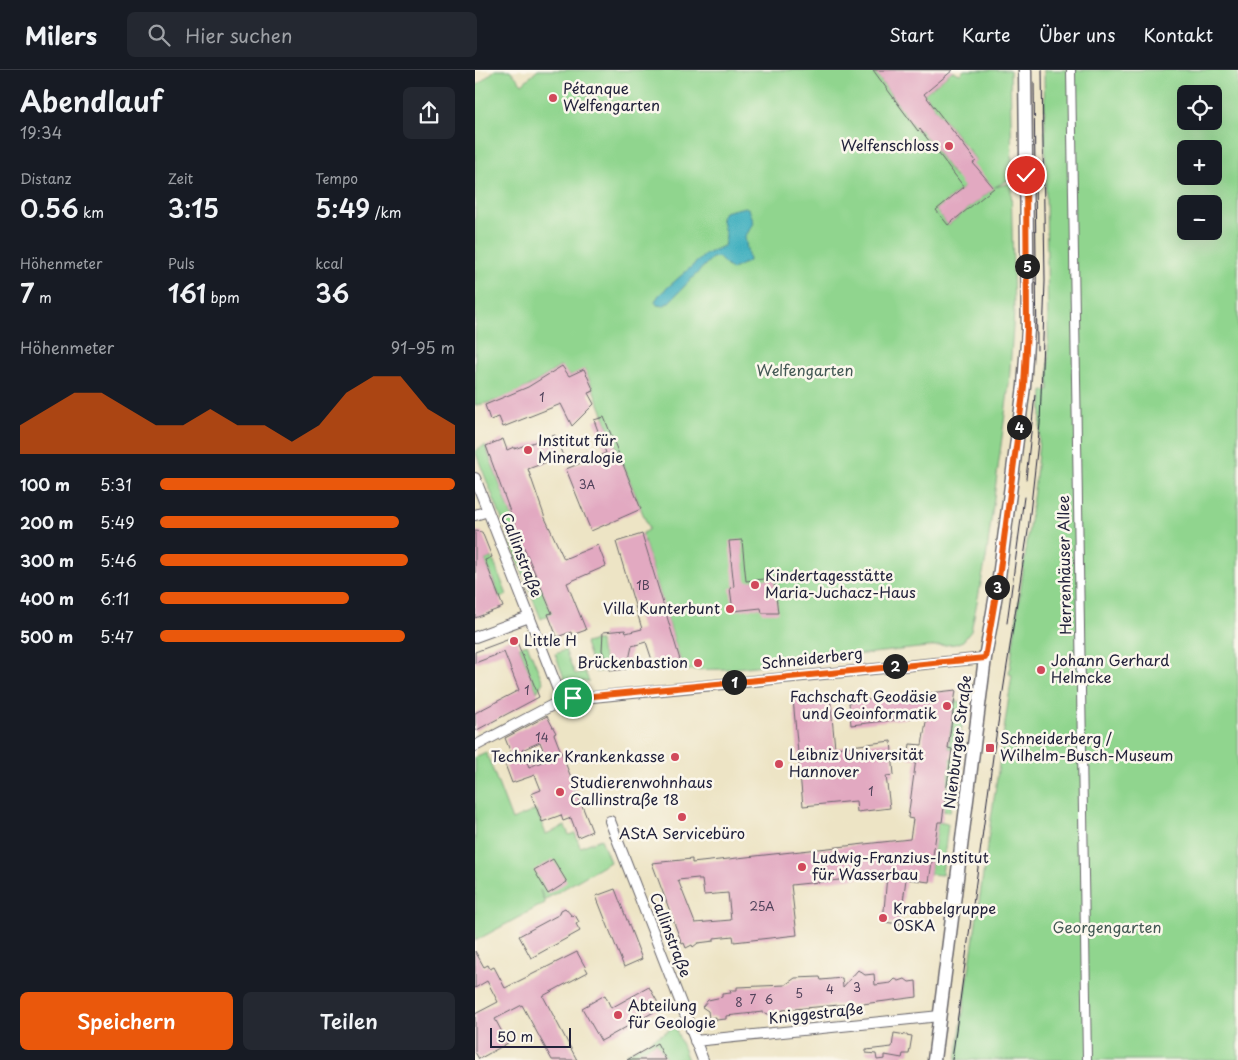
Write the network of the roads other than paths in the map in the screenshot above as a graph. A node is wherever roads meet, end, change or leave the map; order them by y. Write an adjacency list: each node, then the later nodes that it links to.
1 (1025, 70): 8 (street, Nienburger Straße)
2 (1071, 70): 16 (street, Herrenhäuser Allee)
3 (475, 478): 4 (street, Callinstraße)
4 (488, 511): 5 (street); 6 (street, Callinstraße)
5 (475, 515)
6 (529, 617): 7 (street); 9 (street, Callinstraße)
7 (475, 637)
8 (985, 658): 9 (street, Schneiderberg); 12 (street, Nienburger Straße)
9 (562, 700): 10 (street, Schneiderberg)
10 (475, 746)
11 (609, 821): 13 (street, Callinstraße)
12 (940, 1016): 13 (street, Kniggestraße); 15 (street, Nienburger Straße)
13 (695, 1041): 14 (street, Callinstraße)
14 (703, 1060)
15 (934, 1060)
16 (1087, 1060)

